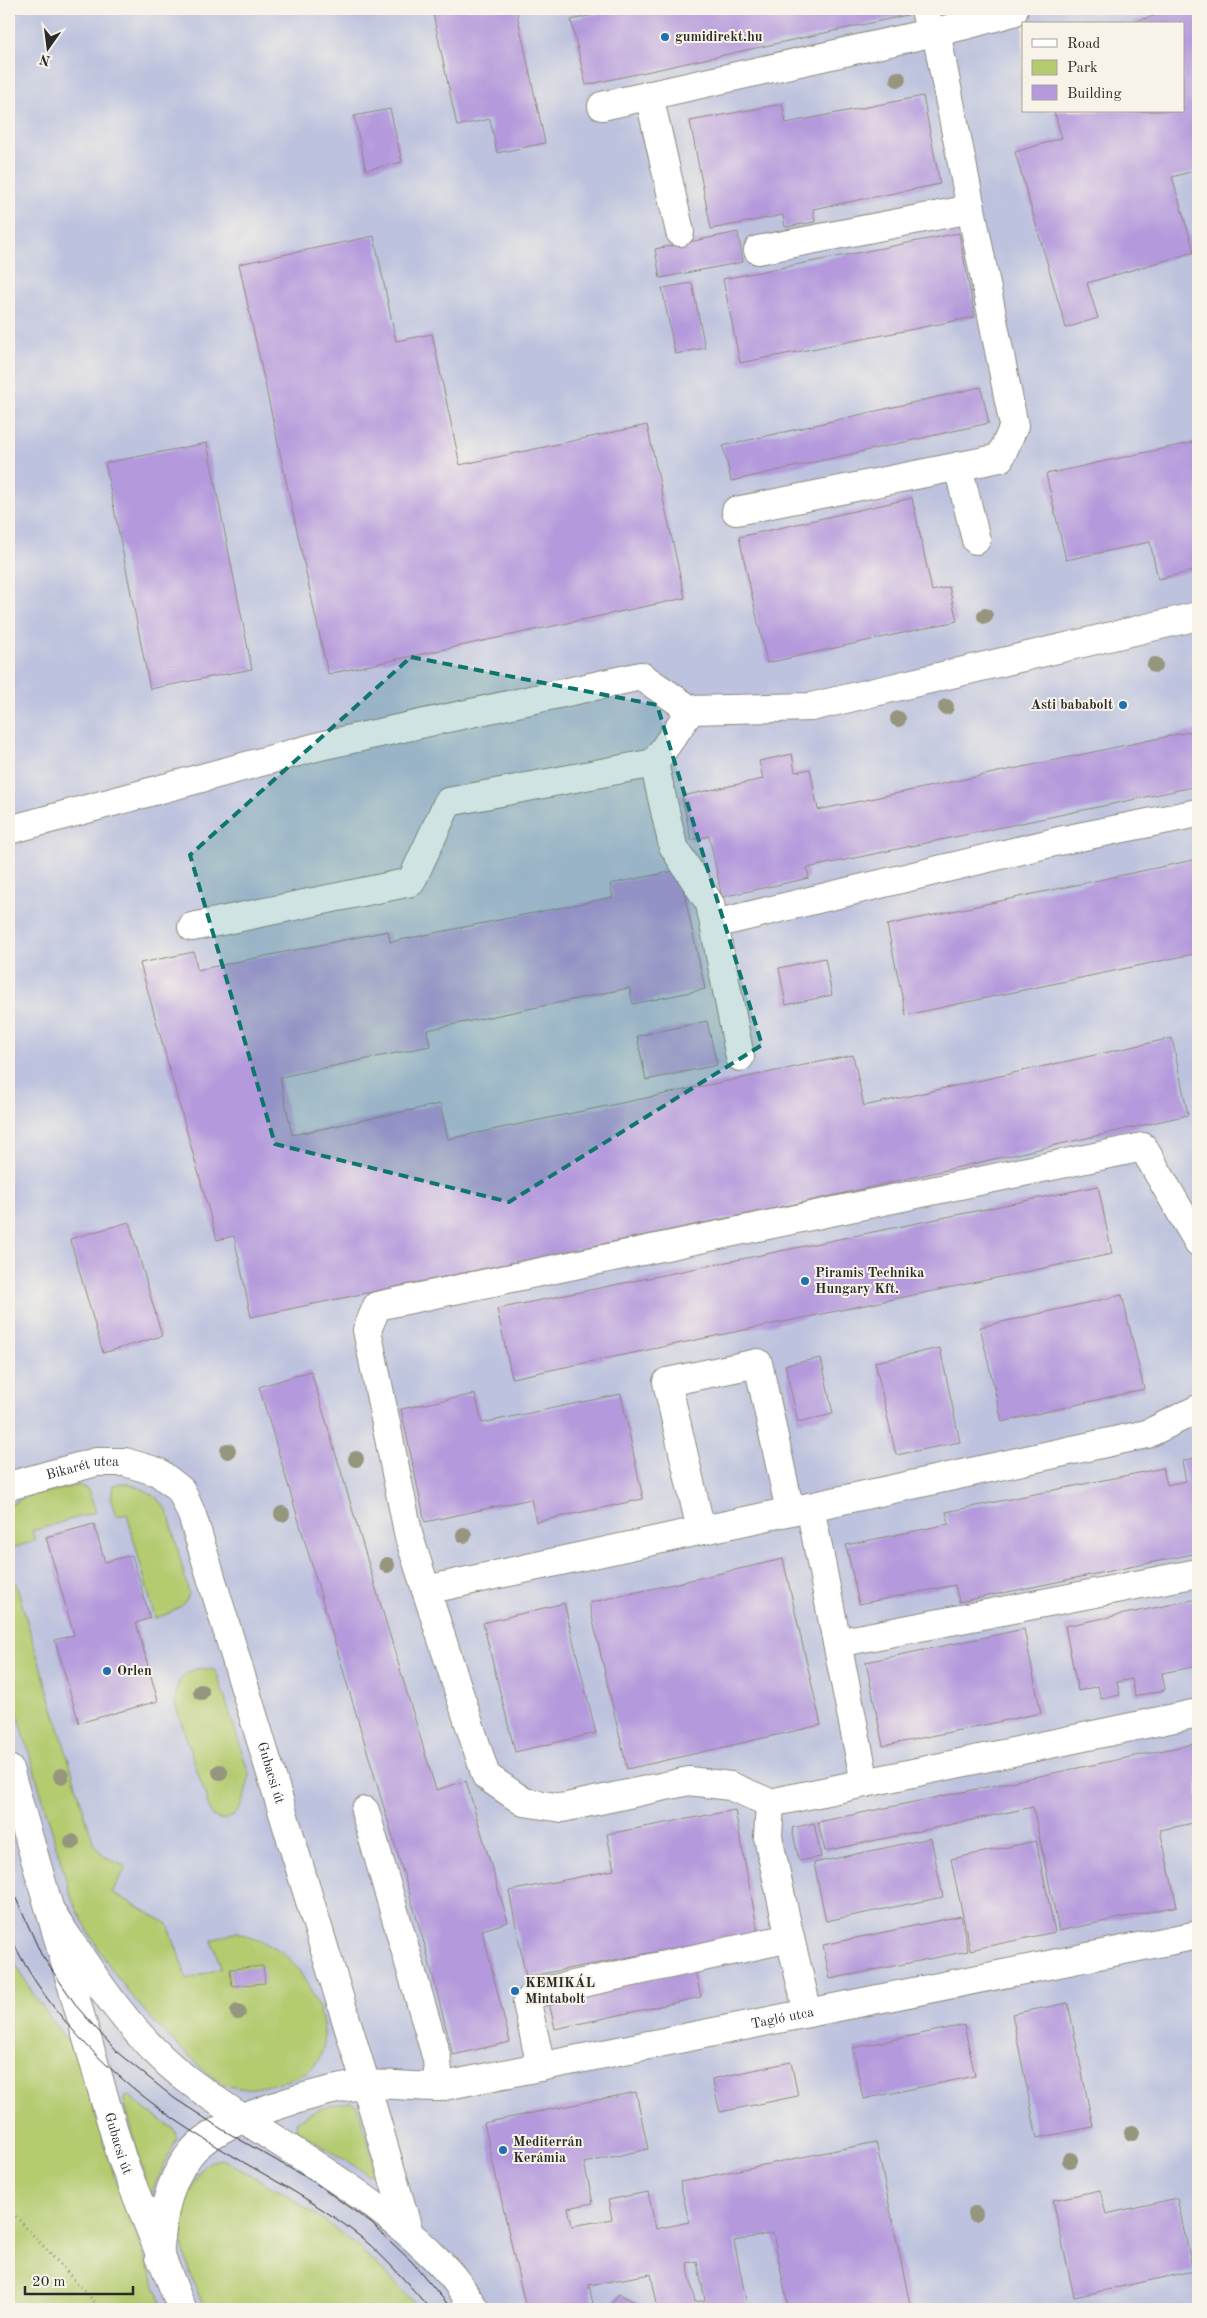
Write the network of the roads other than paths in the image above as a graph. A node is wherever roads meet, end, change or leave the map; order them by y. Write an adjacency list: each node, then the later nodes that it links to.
1 (1013, 12): 2 (street)
2 (930, 25): 3 (street); 5 (street)
3 (649, 95): 4 (street); 6 (street)
4 (602, 106)
5 (971, 210): 7 (street); 8 (street)
6 (680, 232)
7 (758, 250)
8 (958, 466): 9 (street); 10 (street)
9 (736, 511)
10 (976, 540)
11 (1198, 616): 12 (street)
12 (691, 710): 13 (street); 15 (street)
13 (654, 764): 16 (street); 17 (street)
14 (1198, 813): 16 (street)
15 (9, 830)
16 (714, 924): 18 (street)
17 (192, 927)
18 (740, 1057)
19 (1198, 1242): 26 (street)
20 (1198, 1409): 23 (street)
21 (158, 1472): 22 (street, Bikarét utca); 38 (street, Gubacsi út)
22 (9, 1486)
23 (800, 1509): 24 (street); 24 (street); 27 (street)
24 (701, 1530): 26 (street)
25 (1198, 1573): 27 (street)
26 (426, 1590): 31 (street)
27 (837, 1644): 30 (street)
28 (1198, 1712): 30 (street)
29 (9, 1769): 33 (street, Gubacsi út)
30 (865, 1783): 31 (street)
31 (770, 1803): 35 (street)
32 (365, 1811): 39 (street)
33 (51, 1912): 40 (street, Gubacsi út); 42 (street, Gubacsi út)
34 (1198, 1935): 36 (street, Tagló utca)
35 (790, 1938): 36 (street); 37 (street)
36 (808, 2013): 37 (street, Tagló utca)
37 (541, 2067): 39 (street, Tagló utca)
38 (366, 2085): 39 (street, Tagló utca); 40 (street, Gubacsi út); 41 (street, Gubacsi út)
39 (439, 2087)
40 (242, 2119): 41 (street, Gubacsi út); 42 (street, Gubacsi út)
41 (409, 2233): 44 (street, Gubacsi út)
42 (160, 2257): 43 (street, Gubacsi út)
43 (182, 2309)
44 (474, 2309)

